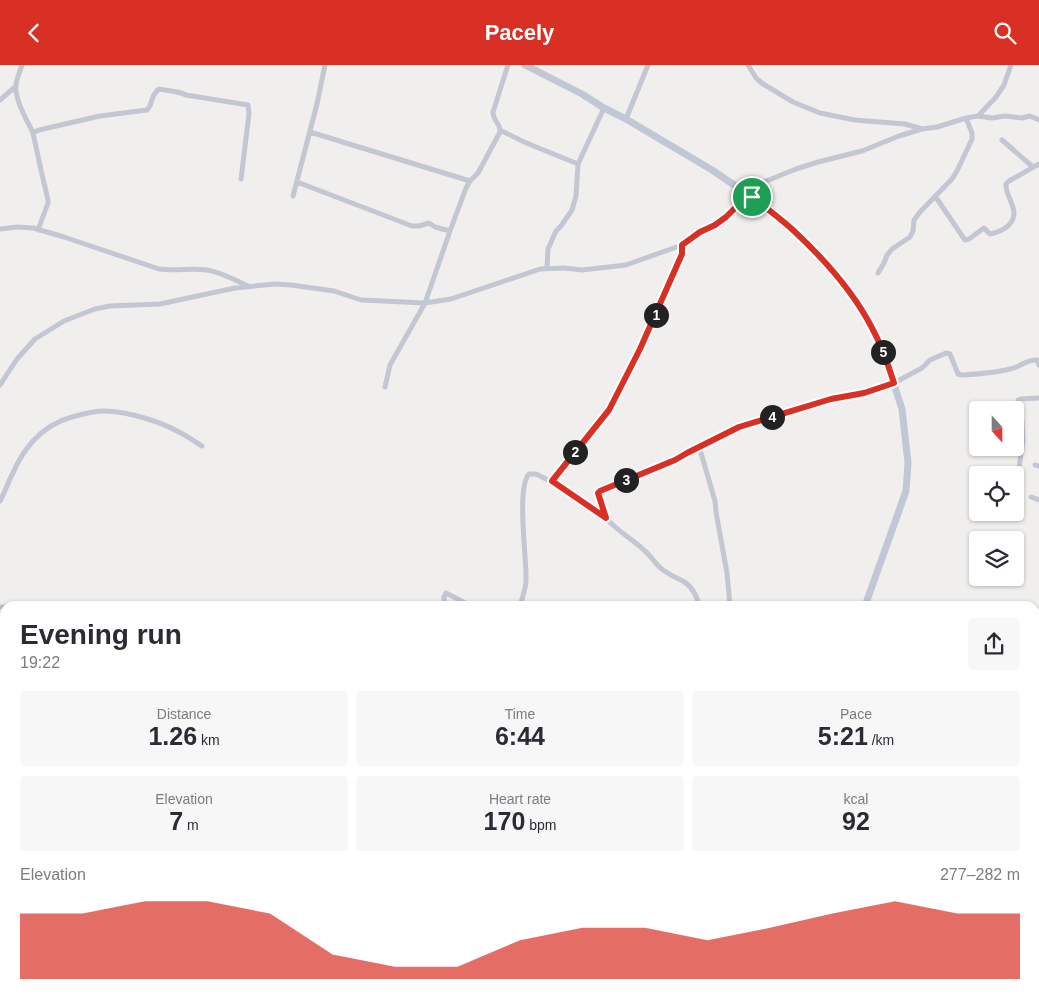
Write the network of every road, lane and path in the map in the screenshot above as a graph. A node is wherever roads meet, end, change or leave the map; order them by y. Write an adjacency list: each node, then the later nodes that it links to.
1 (22, 65): 8 (street)
2 (325, 65): 17 (street)
3 (508, 65): 16 (street)
4 (527, 65): 10 (main road)
5 (648, 65): 13 (street)
6 (748, 65): 15 (street)
7 (1011, 65): 11 (street)
8 (16, 86): 9 (street); 18 (street)
9 (0, 100)
10 (604, 108): 13 (main road); 20 (street)
11 (978, 116): 12 (street); 14 (street)
12 (966, 118): 15 (street); 26 (street)
13 (626, 119): 27 (main road)
14 (1039, 120)
15 (922, 129): 27 (street)
16 (500, 130): 20 (street); 23 (street)
17 (310, 132): 23 (street); 24 (street)
18 (33, 133): 22 (street); 29 (street)
19 (1002, 140): 21 (street)
20 (578, 164): 32 (street)
21 (1036, 165): 26 (street)
22 (242, 179)
23 (470, 181): 30 (street)
24 (297, 182): 25 (street); 30 (street)
25 (294, 196)
26 (936, 196): 33 (street)
27 (752, 197): 31 (street); 37 (main road)
28 (0, 229): 29 (street)
29 (38, 229): 34 (street)
30 (450, 231): 35 (street)
31 (682, 245): 32 (street); 44 (street)
32 (547, 268): 35 (street)
33 (878, 273)
34 (249, 287): 35 (street); 38 (street)
35 (425, 303): 39 (street)
36 (1038, 360): 37 (street)
37 (894, 383): 42 (street); 54 (main road)
38 (0, 385)
39 (385, 387)
40 (1039, 398): 43 (street)
41 (202, 446): 47 (street)
42 (699, 447): 48 (street); 53 (street)
43 (1019, 466)
44 (552, 481): 48 (street); 51 (street)
45 (1031, 497): 46 (street)
46 (1039, 499)
47 (0, 501)
48 (606, 518): 52 (street)
49 (444, 601): 50 (street)
50 (461, 601)
51 (521, 601)
52 (698, 601)
53 (730, 601)
54 (867, 601)

